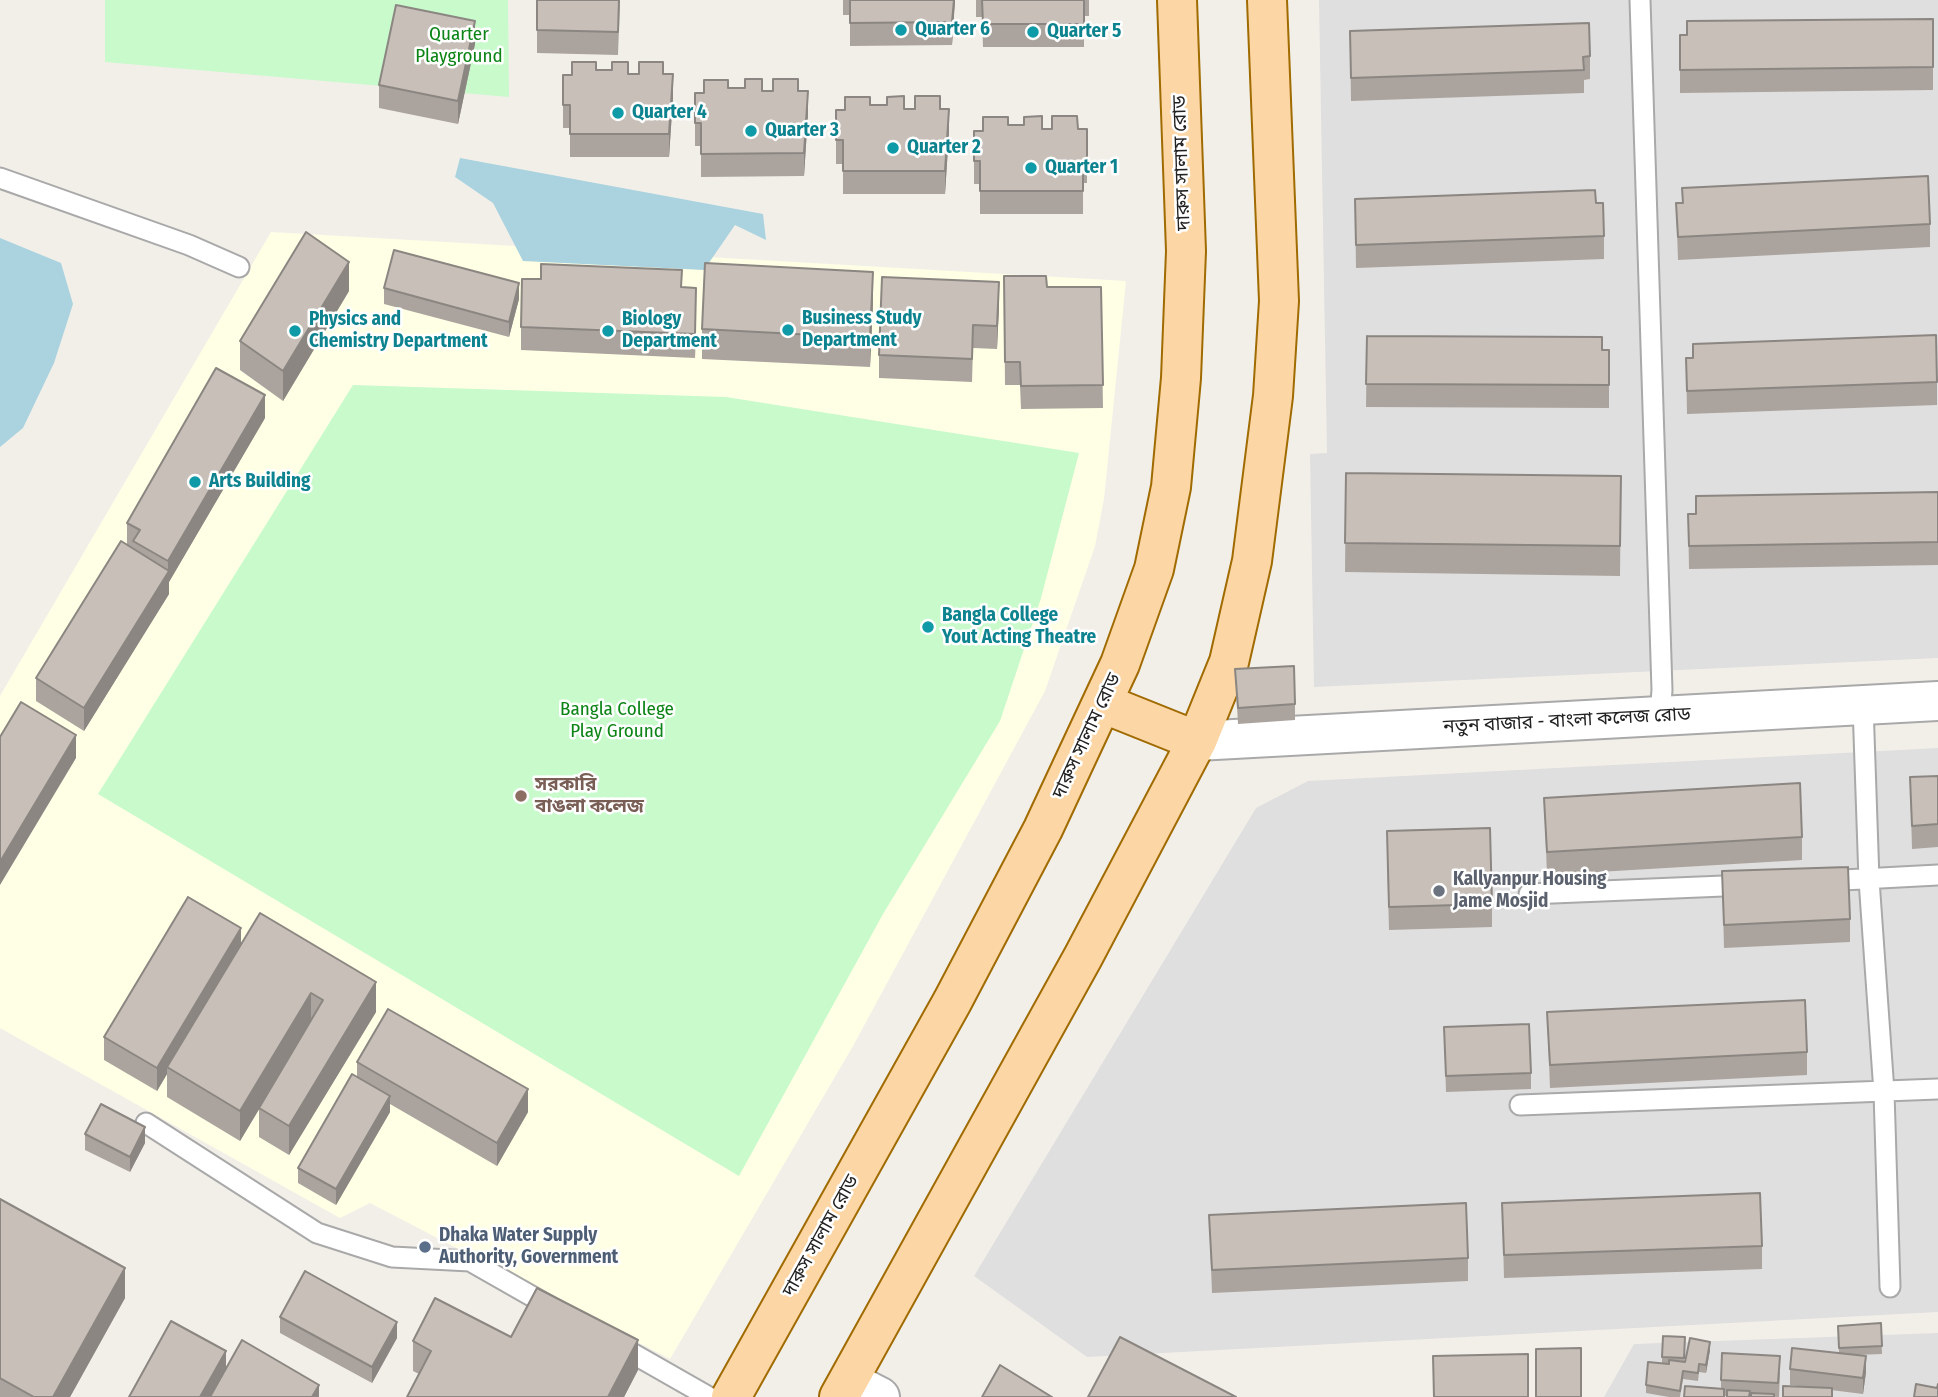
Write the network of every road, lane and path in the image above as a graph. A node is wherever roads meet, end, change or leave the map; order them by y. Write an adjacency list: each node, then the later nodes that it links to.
1 (1177, 0): 7 (main road, দারুস সালাম রোড)
2 (1266, 0): 10 (main road)
3 (1640, 0): 9 (lane)
4 (0, 178): 5 (lane)
5 (239, 267)
6 (1938, 701): 8 (street, নতুন বাজার - বাংলা কলেজ রোড)
7 (1102, 703): 10 (main road); 25 (main road, দারুস সালাম রোড)
8 (1863, 705): 9 (street, নতুন বাজার - বাংলা কলেজ রোড); 12 (lane)
9 (1660, 716): 10 (street, নতুন বাজার - বাংলা কলেজ রোড)
10 (1197, 741): 23 (main road)
11 (1938, 876): 12 (lane)
12 (1869, 880): 13 (lane); 17 (lane)
13 (1801, 883)
14 (1774, 884): 15 (lane)
15 (1529, 894)
16 (1938, 1089): 17 (lane)
17 (1884, 1092): 18 (lane); 20 (lane)
18 (1520, 1105)
19 (146, 1123): 21 (lane)
20 (1890, 1287)
21 (578, 1322)
22 (602, 1336): 24 (lane)
23 (856, 1392)
24 (709, 1397)
25 (731, 1397)

